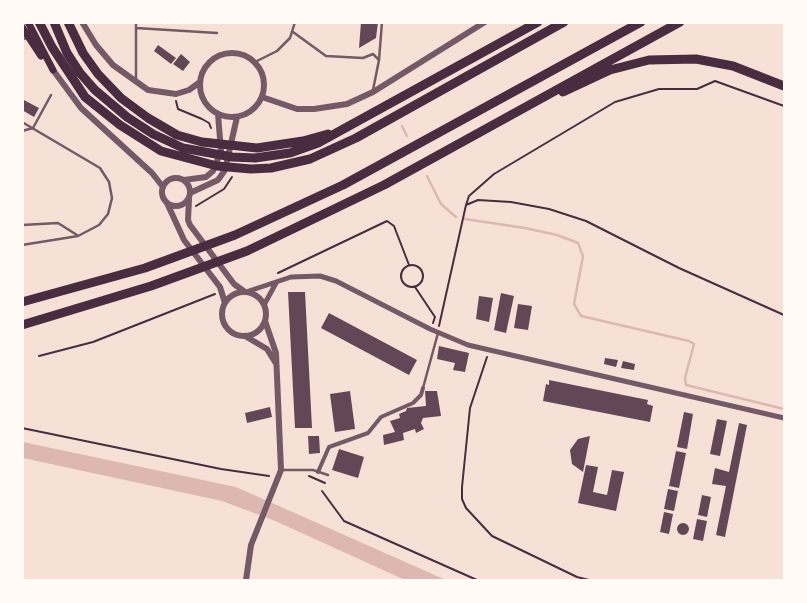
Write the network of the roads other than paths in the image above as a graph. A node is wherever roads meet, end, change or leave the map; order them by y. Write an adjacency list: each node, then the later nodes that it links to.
1 (28, 22): 18 (main road)
2 (39, 22): 35 (highway)
3 (54, 22): 35 (highway)
4 (68, 22): 33 (highway)
5 (82, 22): 23 (street)
6 (136, 22): 15 (lane)
7 (295, 22): 16 (lane)
8 (382, 22): 19 (lane)
9 (486, 22): 25 (street)
10 (538, 22): 33 (highway)
11 (564, 22): 35 (highway)
12 (641, 22): 45 (highway)
13 (680, 22): 28 (highway)
14 (22, 27): 18 (main road)
15 (136, 28): 17 (lane); 23 (lane)
16 (293, 32): 19 (lane); 20 (lane)
17 (217, 33)
18 (28, 37): 21 (main road)
19 (379, 60): 25 (lane)
20 (255, 62): 22 (street); 27 (street)
21 (53, 70): 37 (street)
22 (200, 82): 23 (street); 29 (street)
23 (136, 83)
24 (784, 86): 28 (highway)
25 (372, 93): 27 (street)
26 (51, 95): 32 (lane)
27 (262, 97): 30 (street)
28 (523, 108): 49 (highway)
29 (218, 114): 30 (street); 36 (street)
30 (238, 117): 38 (street)
31 (22, 122): 32 (lane)
32 (33, 128): 34 (lane); 41 (lane)
33 (346, 129): 35 (highway)
34 (22, 131)
35 (200, 157)
36 (184, 180): 37 (street); 38 (street)
37 (163, 187): 39 (street)
38 (190, 196): 39 (street); 44 (street)
39 (167, 203): 46 (street)
40 (22, 226): 41 (lane)
41 (78, 236): 42 (lane)
42 (22, 245)
43 (276, 283): 44 (street); 47 (street); 50 (street)
44 (246, 292): 46 (street); 47 (street)
45 (22, 302)
46 (225, 303): 51 (street)
47 (264, 305): 48 (street)
48 (265, 321): 51 (street); 52 (street)
49 (22, 325)
50 (438, 333): 53 (lane); 54 (street)
51 (244, 336): 52 (street)
52 (276, 365): 56 (street)
53 (423, 388): 55 (street)
54 (784, 418)
55 (318, 472): 56 (lane); 57 (lane)
56 (279, 476): 58 (street)
57 (328, 476)
58 (246, 580)

